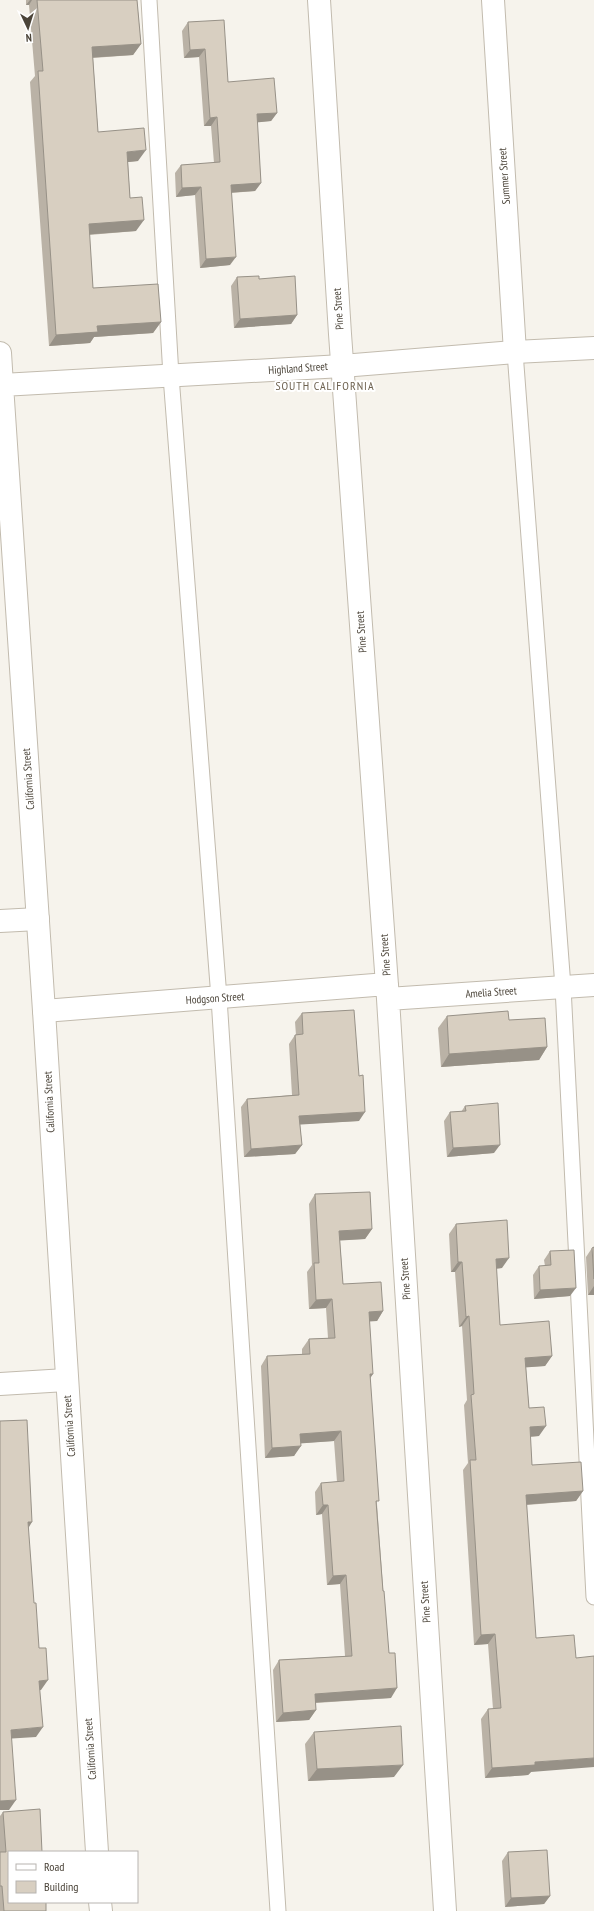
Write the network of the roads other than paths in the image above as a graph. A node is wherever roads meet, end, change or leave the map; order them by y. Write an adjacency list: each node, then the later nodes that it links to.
1 (149, 0): 8 (lane)
2 (319, 0): 7 (street, Pine Street)
3 (493, 0): 5 (street, Summer Street)
4 (594, 348): 5 (street, Highland Street)
5 (515, 352): 7 (street, Highland Street); 13 (lane)
6 (0, 353): 9 (street, California Street)
7 (342, 366): 8 (street, Highland Street); 14 (street, Pine Street)
8 (171, 376): 9 (street, Highland Street); 15 (lane)
9 (2, 385): 10 (street, California Street)
10 (38, 919): 11 (street); 16 (street, California Street)
11 (0, 921)
12 (594, 984): 13 (street, Amelia Street)
13 (563, 987): 14 (street, Amelia Street); 19 (lane)
14 (387, 992): 15 (street, Hodgson Street); 22 (street, Pine Street)
15 (219, 998): 16 (street, Hodgson Street); 21 (lane)
16 (44, 1011): 17 (street, California Street)
17 (66, 1380): 18 (street); 20 (street, California Street)
18 (0, 1384)
19 (594, 1597)
20 (97, 1851)
21 (278, 1911)
22 (444, 1911)

